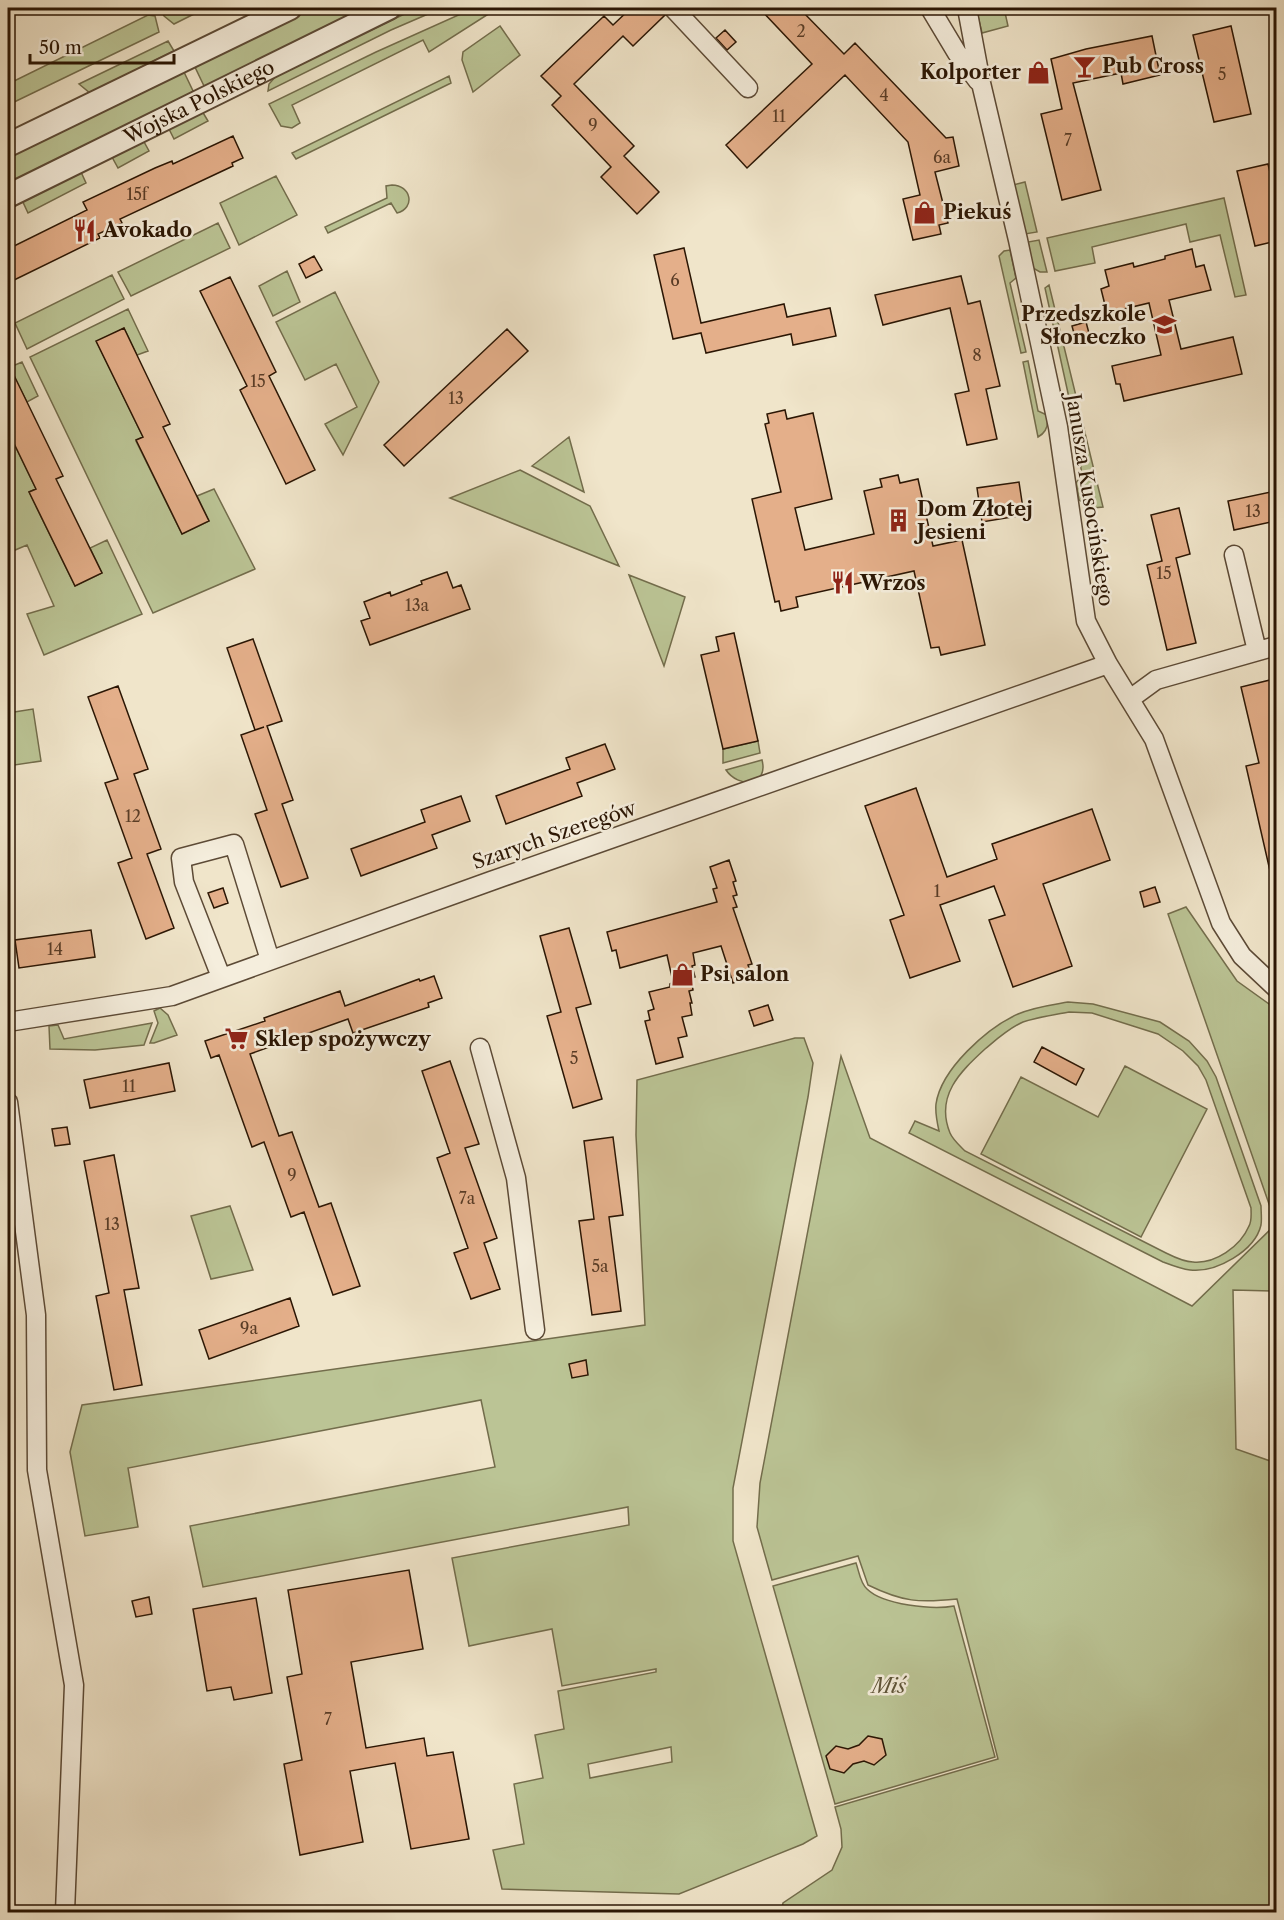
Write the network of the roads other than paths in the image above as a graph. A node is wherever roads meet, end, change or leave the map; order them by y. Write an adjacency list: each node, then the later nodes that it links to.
1 (290, 8): 8 (street)
2 (389, 8): 9 (street, Wojska Polskiego)
3 (673, 8): 6 (street)
4 (930, 8): 7 (street, Janusza Kusocińskiego)
5 (967, 8): 7 (street, Janusza Kusocińskiego)
6 (748, 88)
7 (982, 89): 13 (street, Janusza Kusocińskiego)
8 (8, 145)
9 (8, 196)
10 (1234, 555): 12 (street)
11 (1276, 646): 12 (street)
12 (1257, 651): 14 (street)
13 (1108, 664): 14 (street, Janusza Kusocińskiego); 15 (street, Szarych Szeregów)
14 (1130, 699): 17 (street, Janusza Kusocińskiego)
15 (270, 960): 16 (street, Szarych Szeregów); 16 (street)
16 (221, 977): 18 (street, Szarych Szeregów)
17 (1276, 988)
18 (8, 1022)
19 (480, 1048): 21 (street)
20 (8, 1102): 22 (street)
21 (535, 1330)
22 (65, 1912)

